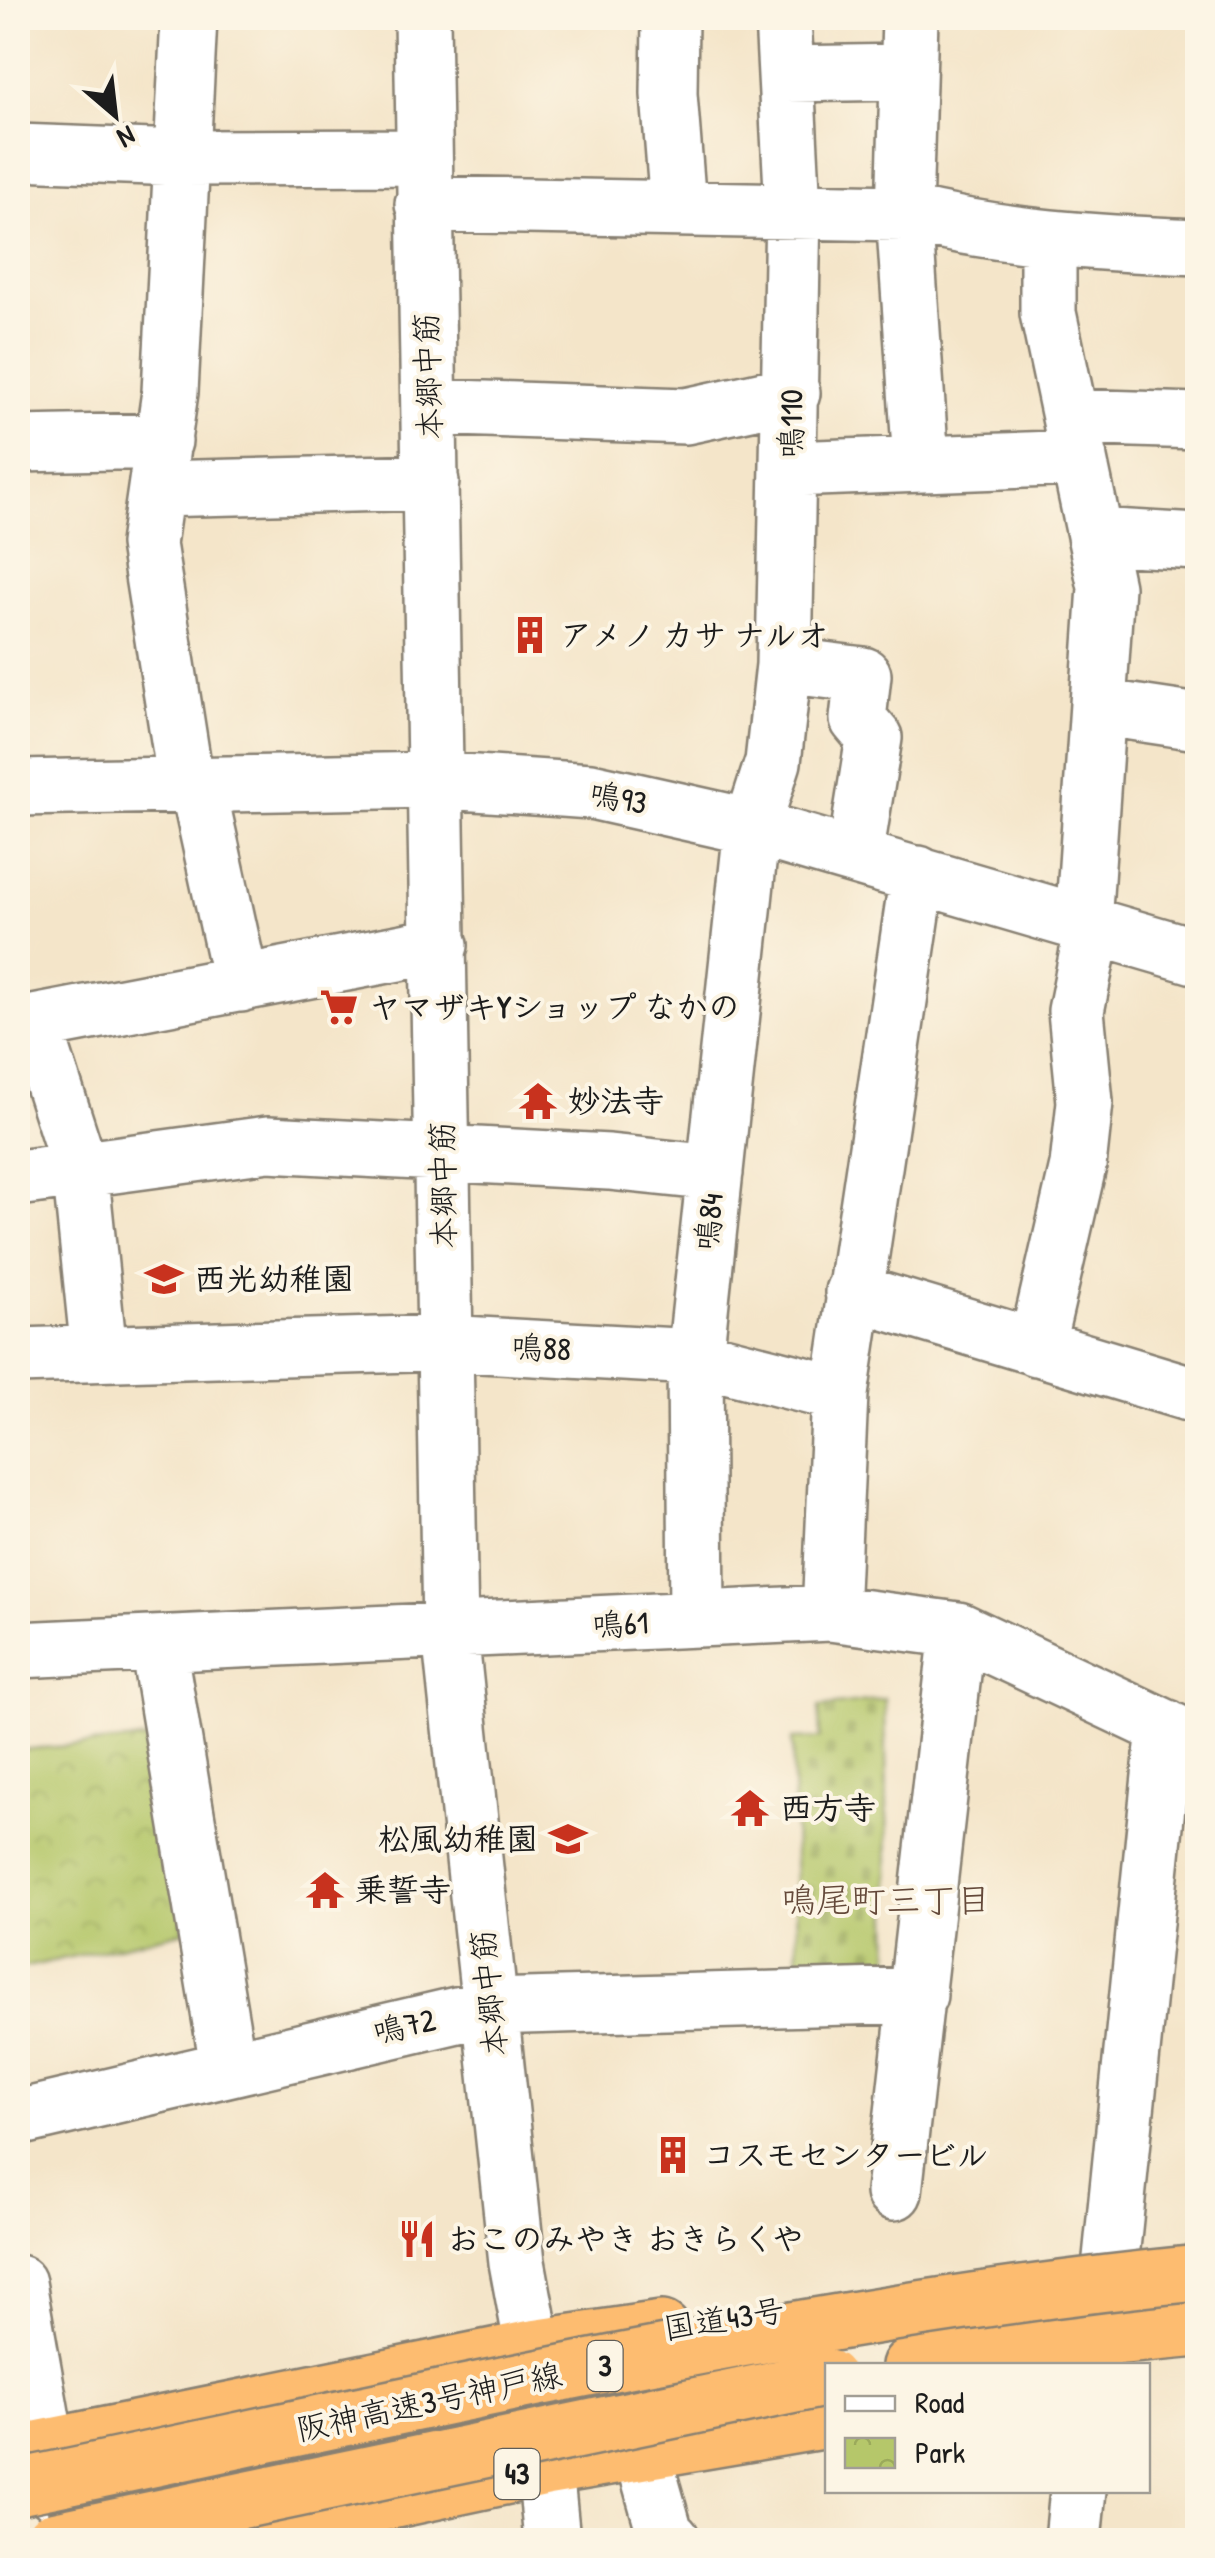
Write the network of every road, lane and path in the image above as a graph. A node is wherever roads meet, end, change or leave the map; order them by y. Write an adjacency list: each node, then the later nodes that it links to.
1 (188, 18): 9 (street)
2 (422, 18): 10 (street, 本郷中筋)
3 (670, 18): 11 (street)
4 (782, 18): 7 (street, 鳴110)
5 (910, 18): 6 (street)
6 (906, 72): 7 (street); 13 (street)
7 (786, 74): 12 (street, 鳴110)
8 (18, 152): 9 (street)
9 (178, 158): 10 (street); 22 (street)
10 (423, 181): 11 (street); 17 (street, 本郷中筋)
11 (678, 208): 12 (street)
12 (793, 209): 13 (street); 16 (street, 鳴110)
13 (904, 213): 14 (street); 21 (street)
14 (1048, 240): 15 (street); 19 (street)
15 (1198, 247)
16 (792, 393): 17 (street); 23 (street, 鳴110)
17 (428, 407): 24 (street, 本郷中筋)
18 (1198, 421): 19 (street)
19 (1075, 437): 21 (street); 25 (street)
20 (18, 444): 22 (street)
21 (921, 464): 23 (street)
22 (160, 465): 24 (street); 31 (street)
23 (790, 468): 27 (street, 鳴110)
24 (430, 482): 30 (street, 本郷中筋)
25 (1095, 536): 26 (street); 28 (street)
26 (1198, 542)
27 (784, 666): 33 (street, 鳴110); 34 (street)
28 (1098, 707): 29 (street); 36 (street)
29 (1198, 722)
30 (432, 780): 31 (street, 鳴93); 33 (street, 鳴93); 37 (street, 本郷中筋)
31 (192, 783): 32 (street, 鳴93); 39 (street)
32 (18, 788)
33 (752, 827): 34 (street, 鳴93); 43 (street, 鳴84)
34 (855, 856): 35 (street, 鳴93)
35 (918, 874): 36 (street, 鳴93); 45 (street)
36 (1088, 925): 38 (street, 鳴93); 47 (street)
37 (440, 945): 39 (street); 41 (street, 本郷中筋)
38 (1198, 957)
39 (241, 984): 40 (street)
40 (26, 1026): 42 (street)
41 (442, 1151): 42 (street); 43 (street); 46 (street, 本郷中筋)
42 (80, 1168): 44 (street); 48 (street)
43 (715, 1173): 50 (street, 鳴84)
44 (18, 1178)
45 (854, 1292): 47 (street); 51 (street)
46 (444, 1343): 48 (street, 鳴88); 50 (street, 鳴88); 56 (street, 本郷中筋)
47 (1036, 1348): 52 (street)
48 (99, 1354): 49 (street, 鳴88)
49 (18, 1356)
50 (695, 1356): 51 (street, 鳴88); 54 (street, 鳴84)
51 (840, 1394): 53 (street)
52 (1198, 1396)
53 (830, 1614): 54 (street, 鳴61); 55 (street, 鳴61)
54 (697, 1620): 56 (street, 鳴61)
55 (958, 1630): 59 (street, 鳴61); 60 (street)
56 (450, 1634): 57 (street, 鳴61); 61 (street, 本郷中筋)
57 (158, 1646): 58 (street, 鳴61); 62 (street)
58 (18, 1650)
59 (1181, 1735): 66 (street)
60 (919, 1995): 61 (street, 鳴72); 64 (street)
61 (491, 2007): 62 (street, 鳴72); 70 (street, 本郷中筋)
62 (228, 2065): 63 (street, 鳴72)
63 (18, 2118)
64 (894, 2192)
65 (1198, 2248): 66 (highway, 国道43号)
66 (1111, 2258): 70 (highway, 国道43号)
67 (1198, 2273): 77 (highway, 阪神高速3号神戸線 / 3, bridge)
68 (18, 2283): 77 (street)
69 (1198, 2329): 72 (highway)
70 (533, 2348): 77 (highway, 国道43号); 78 (street, 本郷中筋)
71 (1198, 2362): 73 (highway)
72 (930, 2363)
73 (1150, 2368)
74 (825, 2379): 80 (highway, 阪神高速3号神戸線 / 3, bridge)
75 (825, 2421): 76 (highway, 43)
76 (642, 2452): 78 (highway, 43); 84 (street)
77 (27, 2463): 81 (street)
78 (545, 2468): 82 (highway, 43); 83 (street, 本郷中筋)
79 (1078, 2493): 85 (street)
80 (53, 2540)
81 (64, 2540)
82 (208, 2540)
83 (552, 2540)
84 (672, 2540)
85 (1073, 2540)

